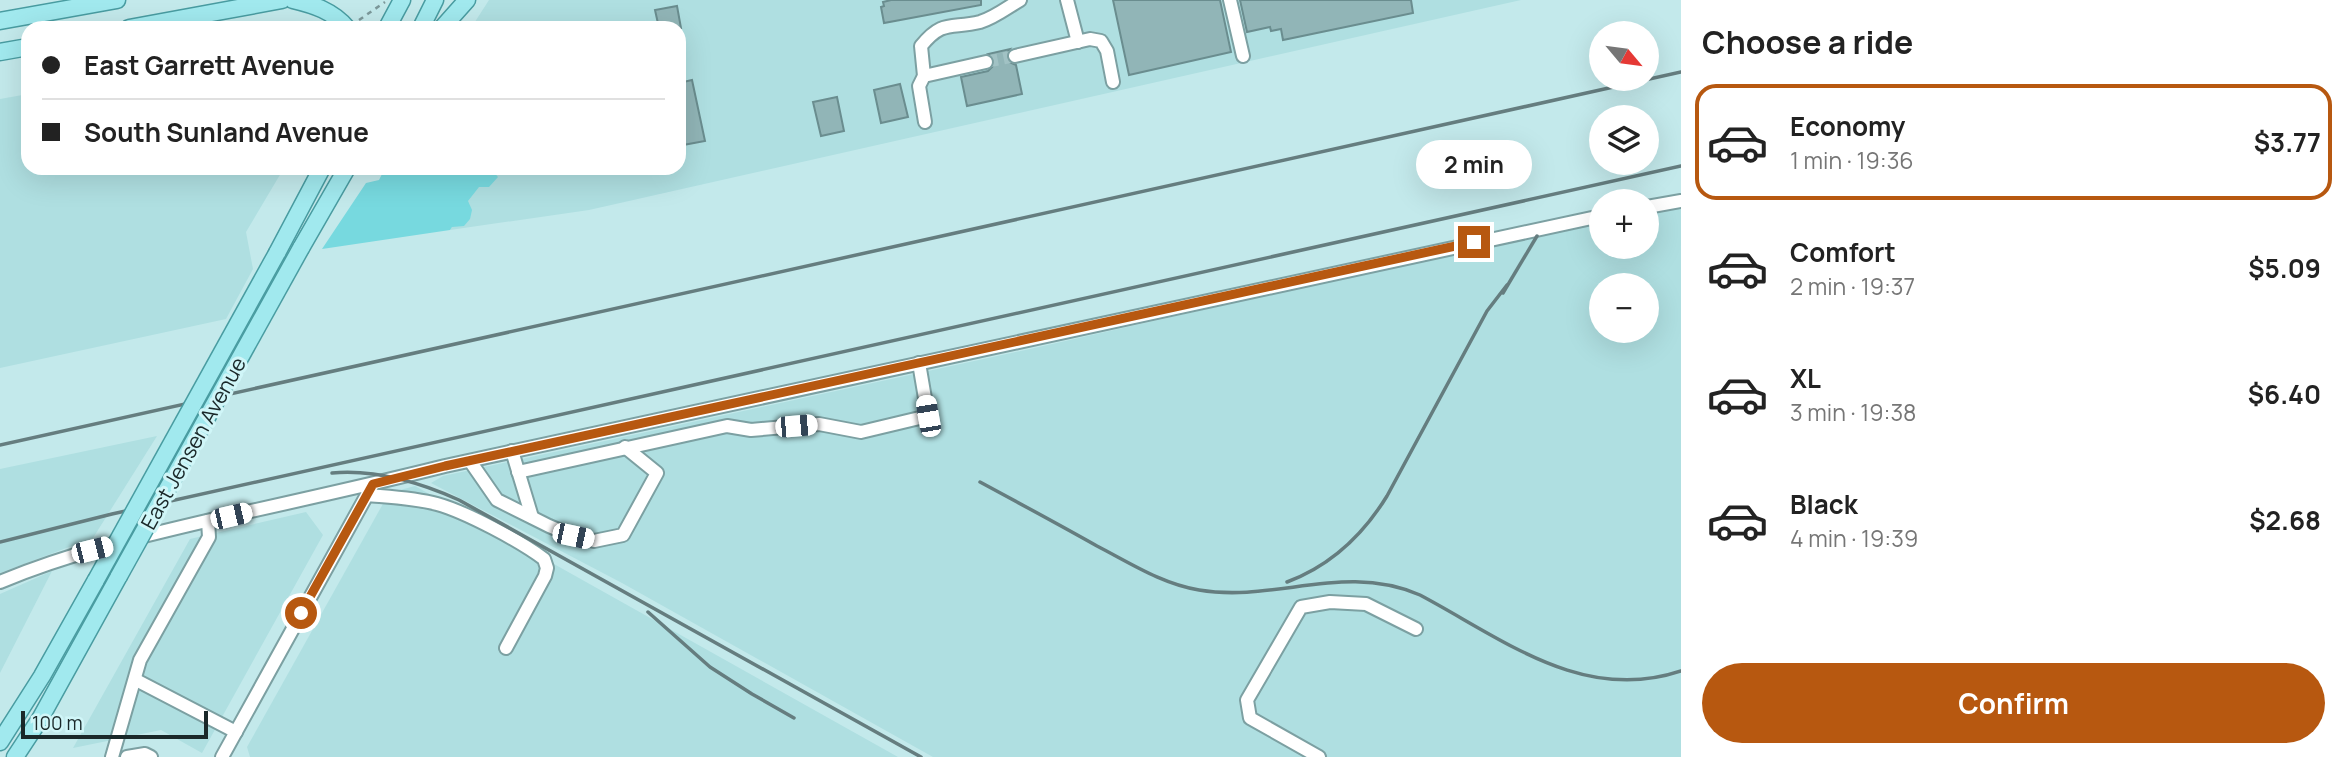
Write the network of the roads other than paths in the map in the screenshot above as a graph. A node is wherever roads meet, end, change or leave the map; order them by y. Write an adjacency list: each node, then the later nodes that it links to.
1 (117, 0): 15 (main road)
2 (282, 0): 10 (main road)
3 (293, 0): 11 (main road)
4 (402, 0): 12 (main road)
5 (435, 0): 13 (main road)
6 (467, 0): 14 (main road)
7 (1020, 0): 22 (street)
8 (1067, 0): 16 (street)
9 (1230, 0): 20 (street)
10 (167, 21)
11 (344, 21)
12 (391, 21)
13 (424, 21)
14 (448, 21)
15 (0, 22)
16 (1077, 42): 19 (street); 23 (street)
17 (21, 48): 18 (main road)
18 (0, 52)
19 (1015, 56)
20 (1243, 56)
21 (986, 62): 22 (street)
22 (924, 76): 24 (street)
23 (1114, 82)
24 (925, 122)
25 (318, 175): 43 (main road, East Jensen Avenue, bridge)
26 (344, 175): 44 (main road, East Jensen Avenue, bridge)
27 (1681, 201): 28 (street)
28 (1659, 205)
29 (1589, 219): 30 (street)
30 (919, 363): 31 (street); 32 (street)
31 (625, 447): 34 (street); 36 (street)
32 (512, 451): 33 (street); 34 (street)
33 (470, 461): 35 (street); 36 (street)
34 (518, 472): 36 (street)
35 (370, 490): 37 (street); 40 (street); 42 (street)
36 (532, 517)
37 (208, 521): 38 (street); 41 (street)
38 (0, 582)
39 (1416, 629): 49 (street)
40 (506, 648)
41 (136, 680): 42 (street); 45 (street)
42 (236, 732): 48 (street)
43 (0, 742)
44 (15, 757)
45 (112, 757)
46 (127, 757): 47 (street)
47 (151, 757)
48 (222, 757)
49 (1319, 757)

